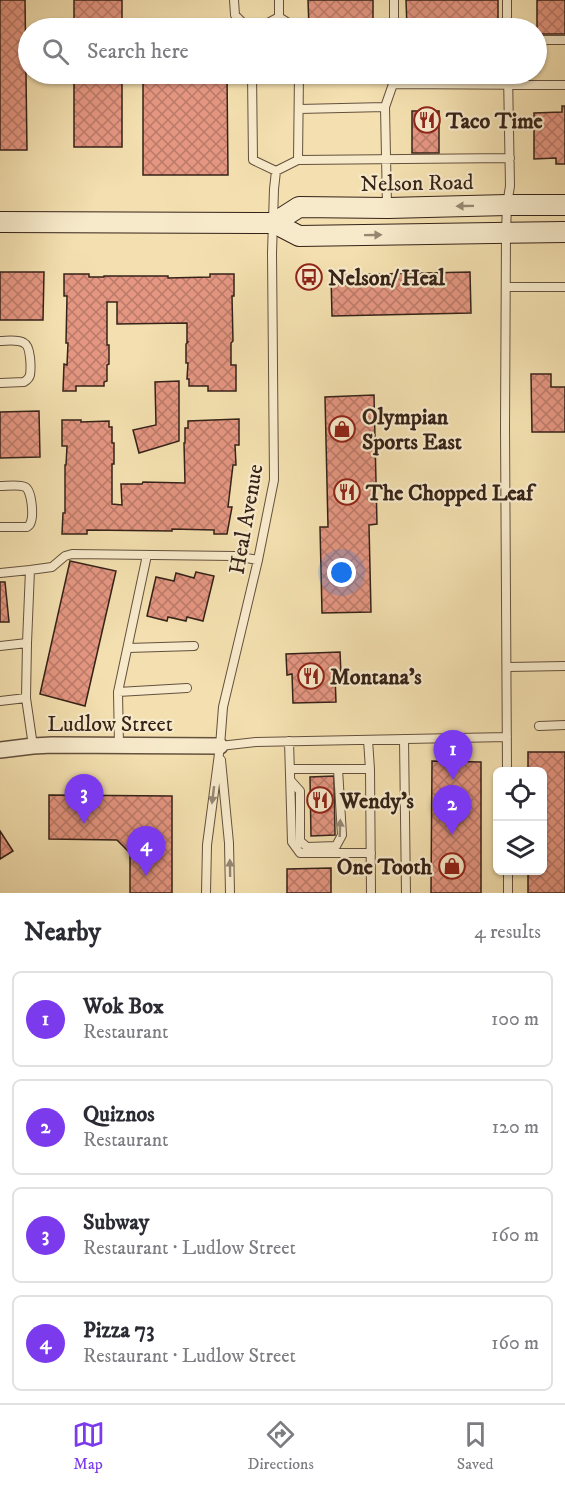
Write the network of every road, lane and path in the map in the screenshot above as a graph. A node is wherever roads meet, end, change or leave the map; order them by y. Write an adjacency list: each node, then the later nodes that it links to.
1 (234, 0): 6 (lane)
2 (279, 0): 5 (lane)
3 (394, 0): 7 (lane)
4 (507, 0): 8 (lane)
5 (279, 17)
6 (238, 18)
7 (394, 18)
8 (507, 18)
9 (547, 40): 10 (lane)
10 (565, 40)
11 (252, 84): 21 (lane)
12 (299, 84): 17 (lane)
13 (393, 84): 14 (lane); 16 (lane)
14 (508, 84): 15 (lane); 18 (lane)
15 (565, 84)
16 (385, 107): 17 (lane); 19 (lane)
17 (299, 109): 20 (lane)
18 (510, 158): 19 (lane); 22 (lane)
19 (386, 159): 20 (lane); 24 (lane)
20 (298, 160): 21 (lane)
21 (276, 171): 26 (lane, Heal Avenue)
22 (507, 205): 23 (street, Nelson Road); 24 (street, Nelson Road, one-way to 24); 27 (lane)
23 (565, 205)
24 (388, 208): 26 (street, Nelson Road)
25 (0, 222): 26 (street)
26 (274, 223): 27 (street, one-way to 27); 36 (lane, Heal Avenue)
27 (506, 232): 28 (street); 29 (lane)
28 (565, 232)
29 (506, 287): 30 (lane); 44 (lane)
30 (565, 287)
31 (0, 341): 32 (lane)
32 (0, 384)
33 (0, 486): 34 (lane)
34 (0, 527)
35 (147, 555): 36 (lane); 37 (lane); 42 (lane)
36 (258, 560): 57 (lane, Heal Avenue)
37 (30, 570): 38 (lane); 39 (lane)
38 (0, 573)
39 (27, 643): 40 (lane); 47 (lane)
40 (0, 646)
41 (194, 646): 42 (lane)
42 (128, 648): 46 (lane)
43 (565, 666): 44 (lane)
44 (508, 667): 51 (lane)
45 (187, 688): 46 (lane)
46 (118, 692): 56 (lane)
47 (26, 698): 48 (lane); 55 (lane)
48 (0, 702)
49 (565, 725): 50 (lane)
50 (539, 726)
51 (507, 737): 52 (lane); 59 (lane)
52 (404, 739): 53 (lane); 69 (lane)
53 (368, 740): 54 (lane); 62 (lane)
54 (289, 741): 57 (lane); 60 (lane)
55 (33, 746): 56 (street, Ludlow Street); 58 (street, Ludlow Street)
56 (119, 746): 57 (street, Ludlow Street)
57 (220, 746): 66 (lane, Heal Avenue, one-way to 66); 67 (lane, Heal Avenue, one-way to 57)
58 (0, 750)
59 (507, 767)
60 (290, 769): 61 (lane); 63 (lane)
61 (338, 769): 62 (lane); 63 (lane, one-way to 61)
62 (370, 769): 64 (lane)
63 (291, 781): 64 (lane)
64 (371, 853): 68 (lane)
65 (508, 875): 70 (lane)
66 (206, 893)
67 (230, 893)
68 (371, 893)
69 (406, 893)
70 (508, 893)

